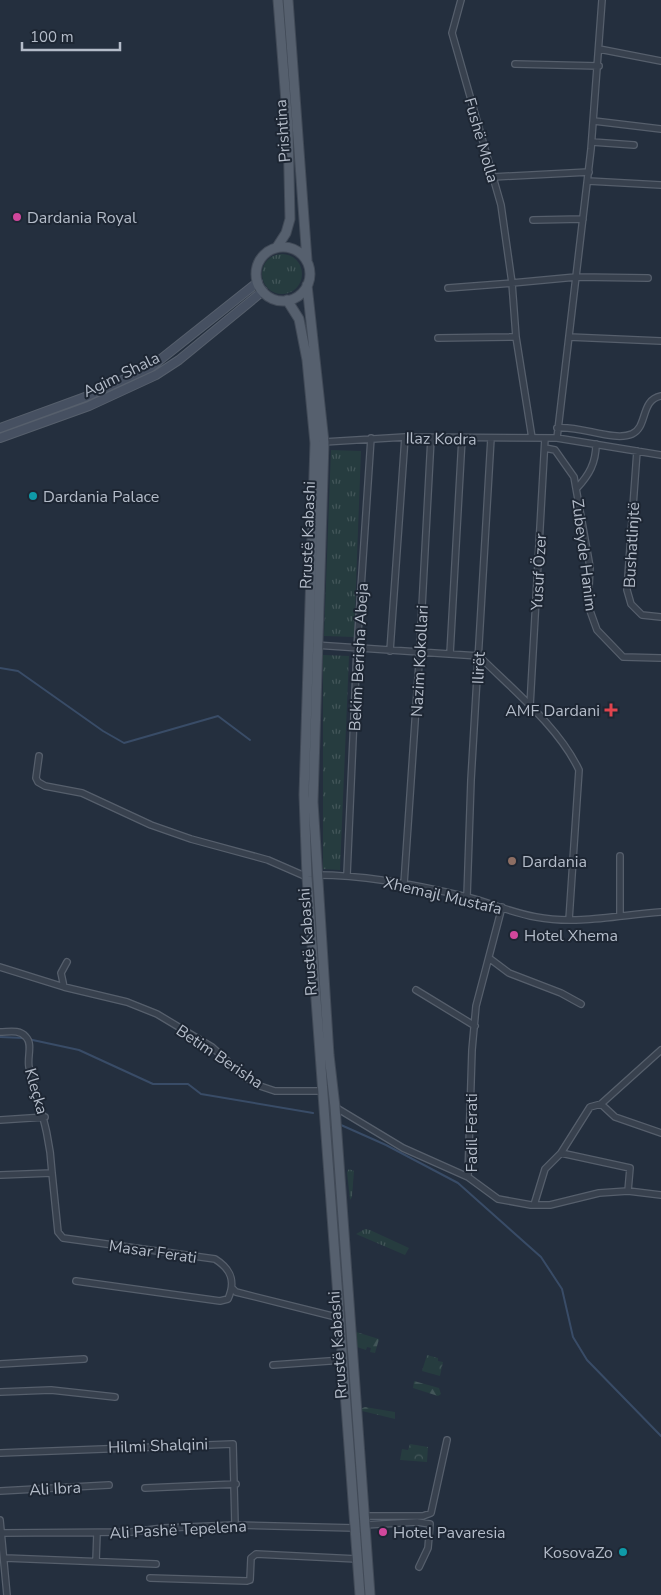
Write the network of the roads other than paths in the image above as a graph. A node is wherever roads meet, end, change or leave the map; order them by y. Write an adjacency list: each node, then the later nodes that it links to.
1 (278, 0): 19 (main road, Prishtina)
2 (288, 0): 20 (main road, Prishtina)
3 (461, 0): 14 (street, Fushë Molla)
4 (602, 0): 5 (street)
5 (599, 49): 6 (street); 8 (street)
6 (661, 61)
7 (515, 64): 8 (street)
8 (599, 66): 9 (street)
9 (594, 121): 10 (street); 11 (street)
10 (661, 129)
11 (592, 142): 12 (street); 13 (street)
12 (634, 145)
13 (589, 172): 14 (street); 15 (street)
14 (493, 177): 24 (street, Fushë Molla)
15 (588, 181): 16 (street); 17 (street)
16 (661, 185)
17 (583, 219): 18 (street); 21 (street)
18 (533, 220)
19 (277, 248): 20 (main road); 23 (main road, Prishtina)
20 (307, 260): 25 (main road, Prishtina)
21 (576, 277): 22 (street); 24 (street); 30 (street)
22 (648, 278)
23 (258, 282): 27 (main road); 34 (main road, Agim Shala)
24 (512, 283): 26 (street); 29 (street, Fushë Molla)
25 (308, 285): 28 (main road); 45 (main road, Rrustë Kabashi)
26 (448, 288)
27 (263, 291): 28 (main road); 37 (main road, Agim Shala)
28 (287, 300): 52 (main road, Rrustë Kabashi)
29 (516, 337): 31 (street); 42 (street, Fushë Molla)
30 (568, 337): 32 (street); 35 (street)
31 (438, 338)
32 (661, 341)
33 (661, 396): 35 (street)
34 (0, 428)
35 (557, 428): 44 (street)
36 (405, 437): 38 (street, Ilaz Kodra); 39 (street, Ilaz Kodra); 55 (street)
37 (0, 438)
38 (371, 438): 45 (street, Ilaz Kodra); 54 (street, Bekim Berisha Abeja)
39 (431, 438): 40 (street, Ilaz Kodra); 56 (street, Nazim Kokollari)
40 (462, 438): 41 (street, Ilaz Kodra); 57 (street)
41 (491, 438): 42 (street, Ilaz Kodra); 58 (street, Ilirët)
42 (532, 438): 43 (street, Ilaz Kodra)
43 (545, 438): 44 (street, Ilaz Kodra); 47 (street, Yusuf Özer)
44 (557, 438): 46 (street, Ilaz Kodra)
45 (324, 442): 53 (main road, Rrustë Kabashi)
46 (596, 444): 48 (street, Ilaz Kodra); 50 (street)
47 (545, 448): 50 (street, Zubeyde Hanim); 60 (street, Yusuf Özer)
48 (637, 451): 49 (street, Ilaz Kodra); 51 (street, Bushatlinjtë)
49 (661, 455)
50 (577, 488): 59 (street, Zubeyde Hanim)
51 (661, 617)
52 (308, 645): 53 (street); 64 (main road, Rrustë Kabashi)
53 (318, 645): 54 (street); 64 (main road, Rrustë Kabashi)
54 (357, 648): 55 (street); 63 (street, Bekim Berisha Abeja)
55 (390, 651): 56 (street)
56 (420, 653): 57 (street); 65 (street, Nazim Kokollari)
57 (450, 654): 58 (street)
58 (479, 656): 60 (street); 66 (street, Ilirët)
59 (661, 658)
60 (530, 706): 71 (street)
61 (39, 756): 64 (street)
62 (620, 856): 70 (street)
63 (347, 875): 64 (street, Xhemajl Mustafa); 65 (street, Xhemajl Mustafa)
64 (312, 876): 81 (main road, Rrustë Kabashi); 83 (main road, Rrustë Kabashi)
65 (404, 884): 66 (street, Xhemajl Mustafa)
66 (466, 897): 67 (street, Xhemajl Mustafa)
67 (502, 907): 71 (street, Xhemajl Mustafa); 72 (street, Fadil Ferati)
68 (661, 908): 69 (street)
69 (661, 912): 70 (street, Xhemajl Mustafa)
70 (620, 916): 71 (street, Xhemajl Mustafa)
71 (569, 920)
72 (490, 958): 77 (street); 78 (street, Fadil Ferati)
73 (67, 962): 75 (street)
74 (0, 967): 75 (street, Betim Berisha)
75 (64, 987): 81 (street, Betim Berisha)
76 (416, 990): 78 (street)
77 (581, 1004)
78 (475, 1026): 90 (street, Fadil Ferati)
79 (0, 1032): 84 (street, Kleçka)
80 (661, 1050): 82 (street)
81 (323, 1091): 96 (main road, Rrustë Kabashi)
82 (601, 1104): 86 (street); 87 (street)
83 (335, 1107): 90 (street); 110 (main road, Rrustë Kabashi)
84 (45, 1117): 85 (street); 88 (street, Kleçka)
85 (0, 1120)
86 (661, 1132)
87 (561, 1153): 91 (street); 93 (street)
88 (52, 1173): 89 (street); 95 (street, Masar Ferati)
89 (0, 1175)
90 (468, 1177): 93 (street, Fadil Ferati)
91 (628, 1191): 92 (street, Fadil Ferati); 93 (street, Fadil Ferati)
92 (661, 1195)
93 (534, 1205)
94 (76, 1281): 95 (street)
95 (232, 1288): 96 (street)
96 (340, 1318): 98 (main road, Rrustë Kabashi)
97 (84, 1359): 99 (street)
98 (343, 1360): 100 (street); 112 (main road, Rrustë Kabashi)
99 (0, 1364)
100 (273, 1365)
101 (0, 1392): 102 (street)
102 (116, 1397)
103 (447, 1440): 110 (street)
104 (0, 1453): 105 (street, Hilmi Shalqini)
105 (236, 1484): 107 (street); 111 (street, Hilmi Shalqini)
106 (109, 1485): 108 (street, Ali Ibra)
107 (145, 1488)
108 (0, 1491)
109 (0, 1520): 114 (street)
110 (365, 1521): 119 (street); 123 (main road, Rrustë Kabashi)
111 (236, 1525): 112 (street, Ali Pashë Tepelena); 113 (street, Ali Pashë Tepelena)
112 (355, 1528): 116 (main road, Rrustë Kabashi)
113 (97, 1533): 114 (street, Ali Pashë Tepelena); 117 (street)
114 (1, 1534): 115 (street)
115 (5, 1558): 117 (street); 121 (street)
116 (357, 1559): 120 (street); 122 (main road, Rrustë Kabashi)
117 (96, 1561): 118 (street)
118 (156, 1564)
119 (419, 1568)
120 (150, 1578)
121 (7, 1595)
122 (360, 1595)
123 (370, 1595)

